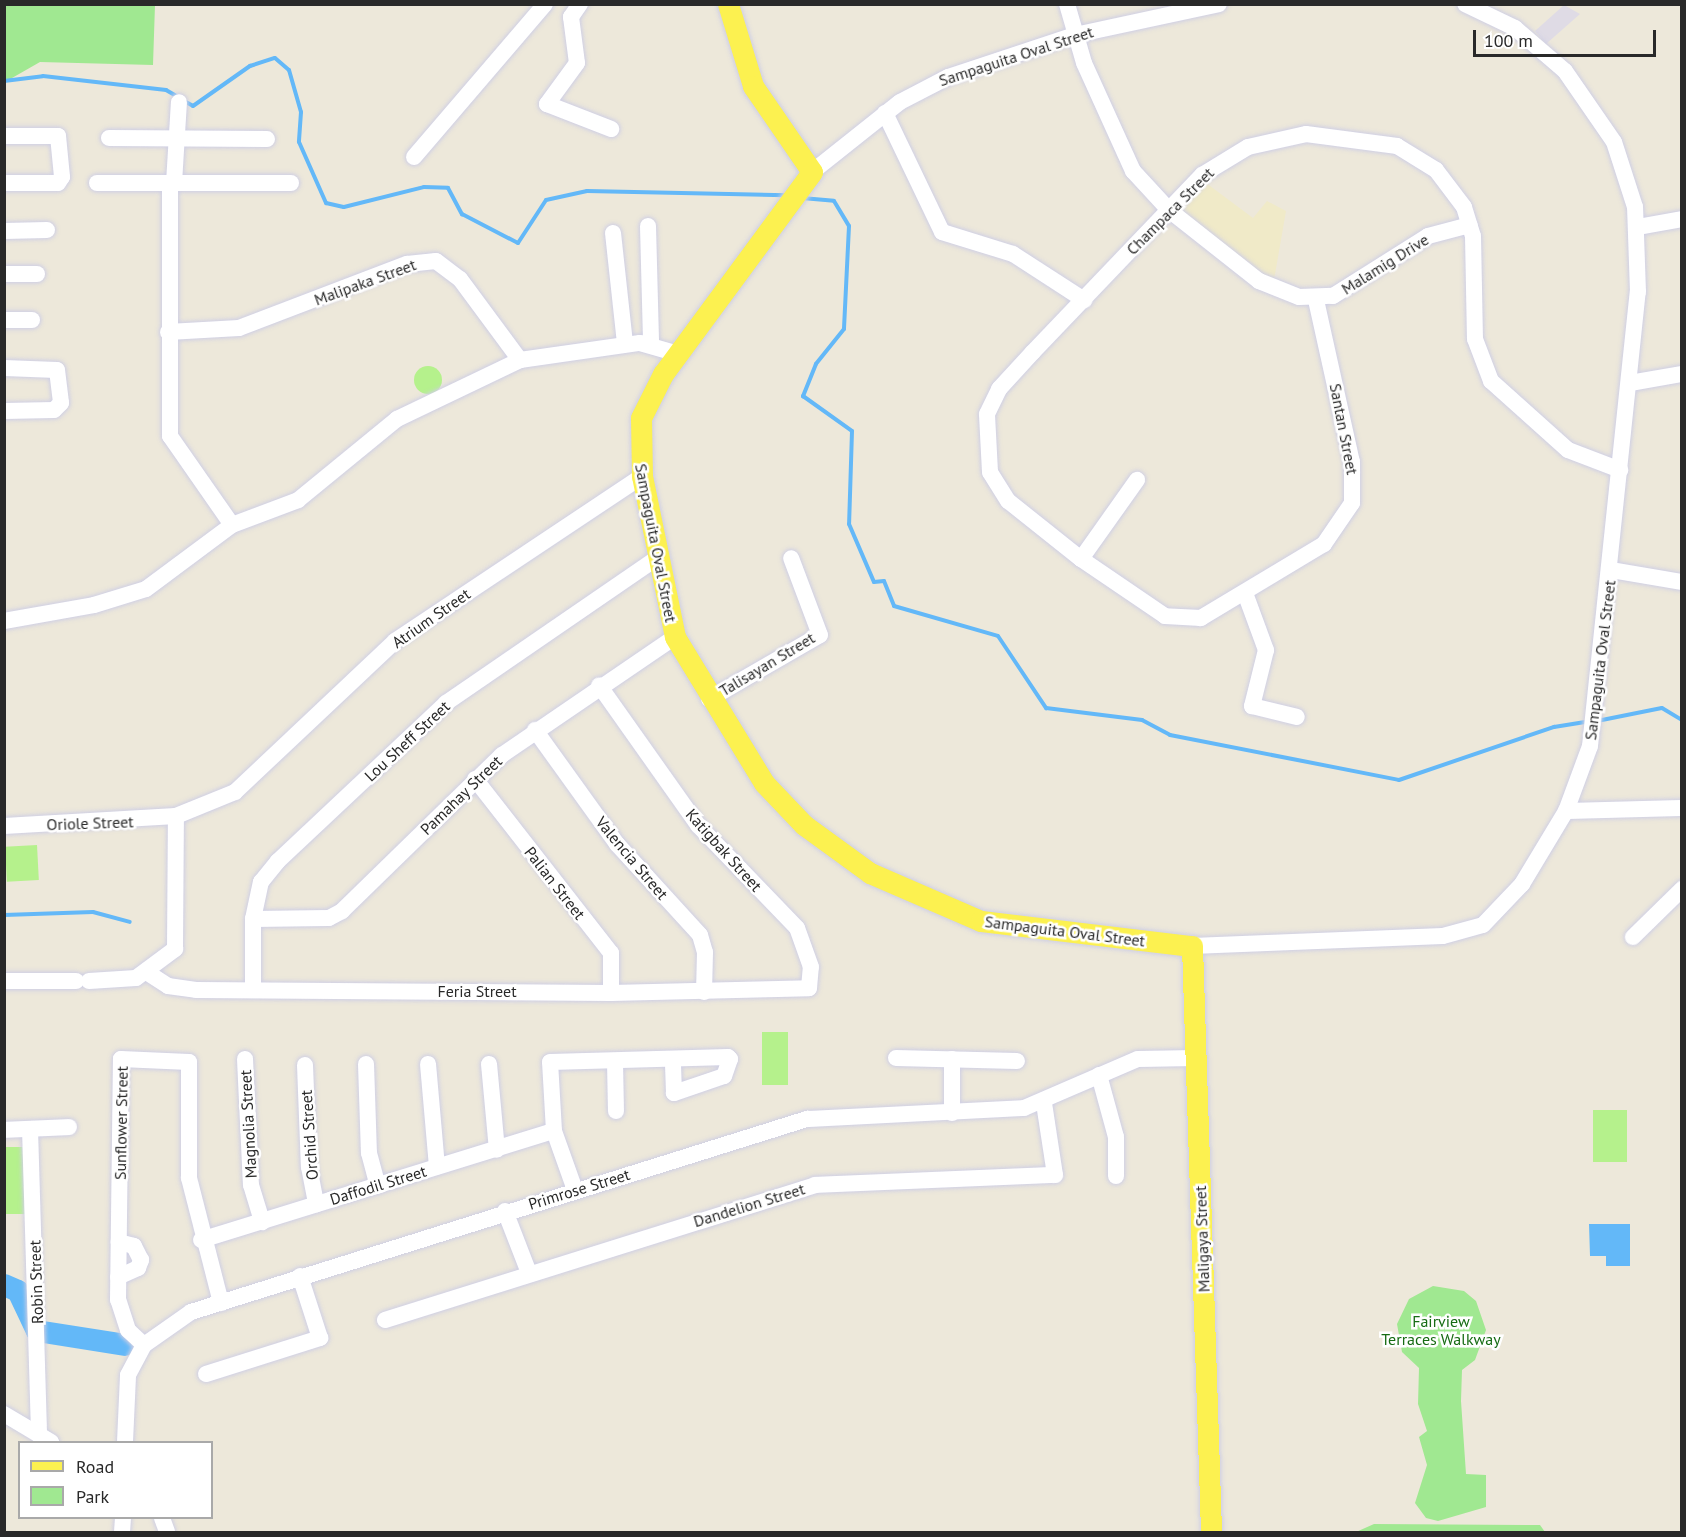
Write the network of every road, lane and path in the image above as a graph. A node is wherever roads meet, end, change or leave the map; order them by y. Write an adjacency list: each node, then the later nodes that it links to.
1 (545, 4): 15 (street)
2 (580, 4): 10 (street)
3 (728, 4): 16 (main road)
4 (1067, 4): 7 (street)
5 (1219, 4): 7 (street, Sampaguita Oval Street)
6 (1465, 4): 25 (street, Sampaguita Oval Street)
7 (1075, 35): 9 (street, Sampaguita Oval Street); 21 (street)
8 (179, 102): 13 (street)
9 (885, 113): 16 (street, Sampaguita Oval Street); 31 (street)
10 (610, 129)
11 (4, 136): 17 (street)
12 (109, 138): 13 (street)
13 (176, 139): 14 (street); 19 (street)
14 (267, 139)
15 (414, 157)
16 (812, 172): 38 (main road, Sampaguita Oval Street)
17 (4, 183)
18 (96, 183): 19 (street)
19 (172, 183): 20 (street); 35 (street)
20 (291, 183)
21 (1169, 210): 23 (street, Champaca Street); 31 (street, Champaca Street); 32 (street)
22 (1682, 219): 25 (street)
23 (1470, 225): 32 (street, Malamig Drive); 44 (street, Champaca Street)
24 (648, 226): 37 (street)
25 (1638, 227): 42 (street, Sampaguita Oval Street)
26 (47, 230): 27 (street)
27 (4, 231)
28 (613, 232): 36 (street)
29 (4, 274): 30 (street)
30 (37, 274)
31 (1084, 300): 50 (street, Champaca Street)
32 (1316, 300): 53 (street, Santan Street)
33 (4, 320): 34 (street)
34 (32, 320)
35 (168, 332): 39 (street, Malipaka Street); 47 (street)
36 (625, 344): 37 (street); 39 (street)
37 (651, 344): 38 (street)
38 (678, 354): 45 (main road, Sampaguita Oval Street)
39 (520, 360): 47 (street)
40 (4, 368): 43 (street)
41 (1682, 374): 42 (street)
42 (1630, 382): 44 (street, Sampaguita Oval Street)
43 (4, 411)
44 (1620, 470): 51 (street, Sampaguita Oval Street)
45 (642, 476): 48 (main road, Sampaguita Oval Street); 63 (street, Atrium Street)
46 (1137, 480): 50 (street)
47 (232, 525): 54 (street)
48 (657, 558): 55 (main road, Sampaguita Oval Street); 66 (street, Lou Sheff Street)
49 (791, 558): 57 (street, Talisayan Street)
50 (1082, 559): 53 (street, Champaca Street)
51 (1611, 570): 52 (street); 62 (street, Sampaguita Oval Street)
52 (1682, 582)
53 (1245, 593): 58 (street)
54 (4, 621)
55 (670, 639): 56 (street, Pamahay Street); 57 (main road, Sampaguita Oval Street)
56 (599, 686): 59 (street, Pamahay Street); 71 (street, Katigbak Street)
57 (709, 699): 68 (main road, Sampaguita Oval Street)
58 (1297, 717)
59 (535, 730): 60 (street, Pamahay Street); 73 (street, Valencia Street)
60 (475, 779): 66 (street, Pamahay Street); 74 (street, Palian Street)
61 (1682, 808): 62 (street)
62 (1566, 811): 68 (street, Sampaguita Oval Street)
63 (176, 816): 64 (street, Oriole Street); 69 (street)
64 (4, 826)
65 (1682, 890): 67 (street)
66 (254, 919): 72 (street, Lou Sheff Street)
67 (1633, 938)
68 (1192, 946): 84 (main road, Maligaya Street)
69 (148, 973): 70 (street); 72 (street, Feria Street)
70 (4, 981)
71 (809, 988): 73 (street, Feria Street)
72 (253, 990): 74 (street, Feria Street)
73 (704, 992): 74 (street, Feria Street)
74 (611, 993)
75 (896, 1058): 77 (street)
76 (245, 1059): 101 (street, Magnolia Street)
77 (952, 1059): 80 (street); 89 (street)
78 (673, 1060): 79 (street)
79 (615, 1061): 88 (street); 93 (street)
80 (1017, 1061)
81 (366, 1064): 97 (street)
82 (428, 1064): 95 (street)
83 (489, 1064): 94 (street)
84 (1196, 1064): 86 (street, Primrose Street); 112 (main road, Maligaya Street)
85 (305, 1065): 99 (street, Orchid Street)
86 (1099, 1075): 87 (street, Primrose Street); 96 (street)
87 (1044, 1103): 89 (street, Primrose Street); 103 (street, Dandelion Street)
88 (616, 1111)
89 (952, 1113): 98 (street, Primrose Street)
90 (69, 1127): 91 (street)
91 (30, 1129): 92 (street); 110 (street, Robin Street)
92 (4, 1130)
93 (554, 1131): 94 (street, Daffodil Street); 98 (street)
94 (497, 1150): 95 (street, Daffodil Street)
95 (437, 1167): 97 (street, Daffodil Street)
96 (1116, 1176)
97 (378, 1186): 99 (street, Daffodil Street)
98 (575, 1190): 100 (street, Primrose Street)
99 (316, 1204): 101 (street, Daffodil Street)
100 (505, 1211): 103 (street); 104 (street, Primrose Street)
101 (262, 1222): 102 (street, Daffodil Street)
102 (201, 1240): 105 (street, Sunflower Street); 107 (street, Sunflower Street)
103 (529, 1273): 106 (street, Dandelion Street)
104 (300, 1276): 105 (street, Primrose Street); 108 (street)
105 (221, 1303): 107 (street, Primrose Street)
106 (385, 1320)
107 (144, 1346): 111 (street, Primrose Street)
108 (206, 1374)
109 (4, 1414): 110 (street)
110 (45, 1439)
111 (126, 1441)
112 (1211, 1533)

